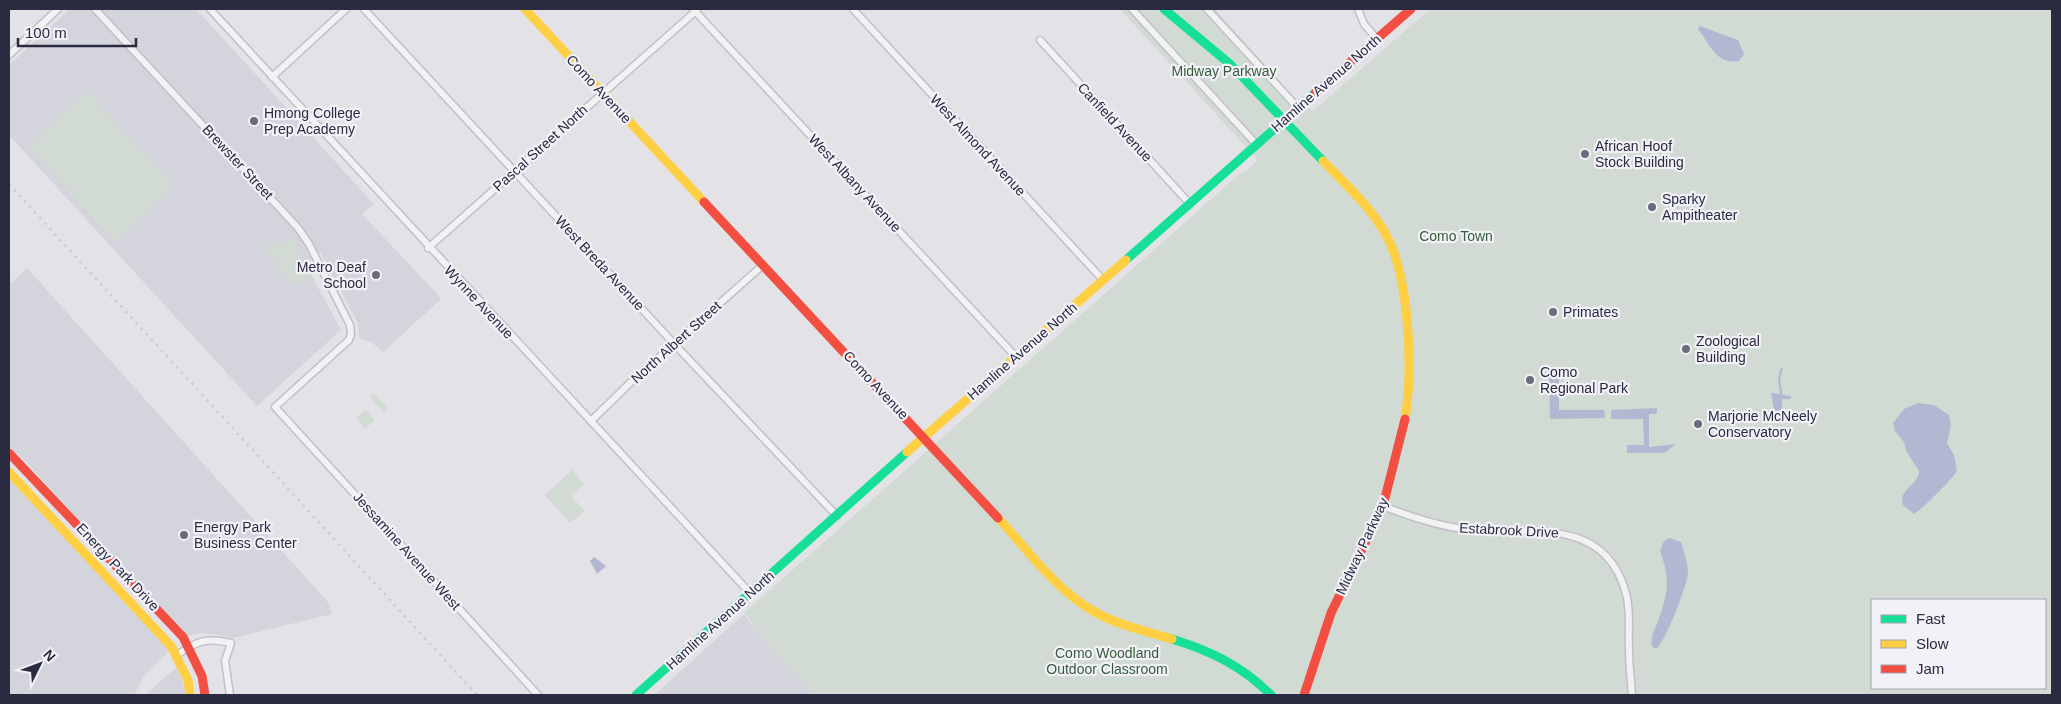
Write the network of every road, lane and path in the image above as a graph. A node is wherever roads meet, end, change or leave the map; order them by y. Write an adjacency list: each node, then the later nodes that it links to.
1 (58, 9): 16 (street)
2 (95, 9): 29 (street, Brewster Street)
3 (210, 9): 17 (street, Wynne Avenue)
4 (346, 9): 17 (street)
5 (364, 9): 22 (street, West Breda Avenue)
6 (525, 9): 18 (street, Como Avenue)
7 (853, 9): 26 (street, West Almond Avenue)
8 (1132, 9): 21 (street)
9 (1164, 9): 20 (street, Midway Parkway)
10 (1207, 9): 19 (street)
11 (1358, 9): 14 (street)
12 (1411, 9): 14 (street, Hamline Avenue North)
13 (695, 10): 18 (street, Pascal Street North); 28 (street, West Albany Avenue)
14 (1377, 39): 19 (street, Hamline Avenue North)
15 (1040, 40): 23 (street, Canfield Avenue)
16 (9, 55)
17 (272, 77): 24 (street, Wynne Avenue)
18 (603, 93): 22 (street, Pascal Street North); 25 (street, Como Avenue)
19 (1298, 108): 20 (street, Hamline Avenue North)
20 (1282, 121): 21 (street, Hamline Avenue North); 34 (street, Midway Parkway)
21 (1257, 145): 23 (street, Hamline Avenue North)
22 (515, 171): 24 (street, Pascal Street North); 27 (street, West Breda Avenue)
23 (1190, 204): 26 (street, Hamline Avenue North)
24 (428, 248): 30 (street, Wynne Avenue)
25 (762, 265): 27 (street, North Albert Street); 31 (street, Como Avenue)
26 (1103, 280): 28 (street, Hamline Avenue North)
27 (674, 343): 30 (street, North Albert Street); 35 (street, West Breda Avenue)
28 (1016, 357): 31 (street, Hamline Avenue North)
29 (275, 407): 42 (street, Jessamine Avenue West)
30 (591, 421): 36 (street, Wynne Avenue)
31 (924, 436): 35 (street, Hamline Avenue North); 44 (street, Como Avenue)
32 (9, 453): 37 (street, Energy Park Drive)
33 (9, 472): 38 (street, Energy Park Drive)
34 (1383, 506): 45 (street, Midway Parkway); 46 (street, Estabrook Drive)
35 (837, 516): 36 (street, Hamline Avenue North)
36 (750, 593): 43 (street, Hamline Avenue North)
37 (189, 647): 38 (street); 40 (street, Energy Park Drive); 41 (street)
38 (177, 655): 39 (street, Energy Park Drive)
39 (190, 695)
40 (205, 695)
41 (230, 695)
42 (538, 695)
43 (636, 695)
44 (1271, 695)
45 (1304, 695)
46 (1632, 695)

